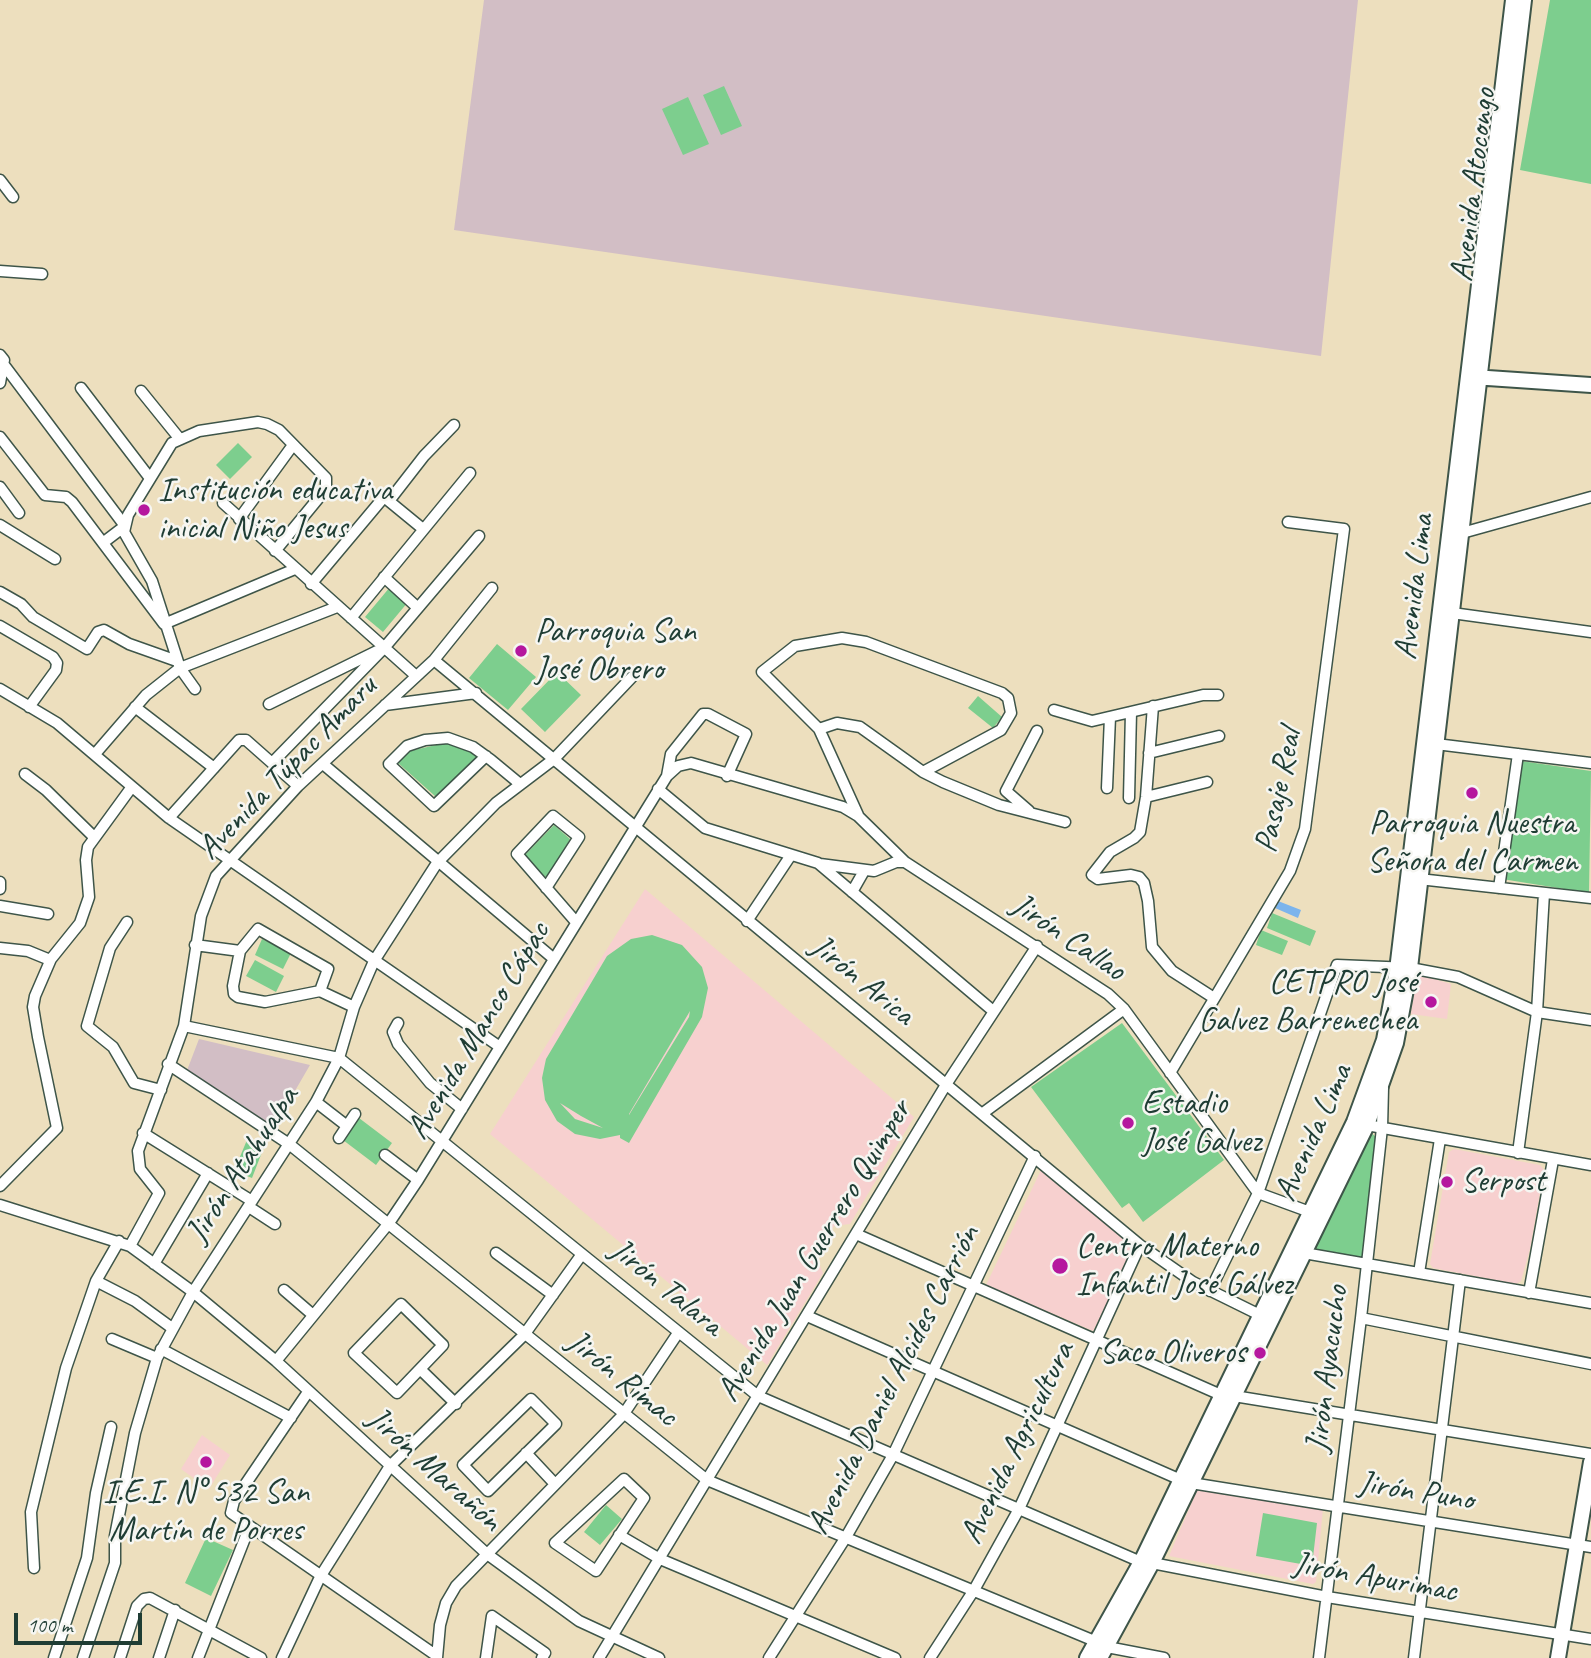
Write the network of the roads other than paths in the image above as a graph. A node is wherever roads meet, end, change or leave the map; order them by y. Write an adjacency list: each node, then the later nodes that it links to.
1 (1513, 0): 9 (main road, Avenida Atocongo)
2 (1524, 0): 9 (main road, Avenida Atocongo)
3 (0, 180): 4 (street)
4 (13, 197)
5 (0, 271): 6 (street)
6 (42, 274)
7 (0, 355): 8 (street)
8 (4, 365): 10 (street); 28 (street)
9 (1474, 377): 11 (main road); 30 (main road, Avenida Lima); 121 (main road, Avenida Lima)
10 (0, 383)
11 (1591, 385)
12 (81, 388): 19 (street)
13 (141, 391): 16 (street)
14 (454, 425): 22 (street)
15 (0, 438): 32 (street)
16 (179, 438): 17 (street); 19 (street)
17 (293, 445): 25 (street); 33 (street)
18 (470, 473): 29 (street)
19 (149, 477): 28 (street)
20 (0, 487): 24 (street)
21 (1591, 497): 30 (street)
22 (389, 500): 29 (street); 37 (street)
23 (223, 503): 25 (street)
24 (19, 513)
25 (239, 519): 33 (street)
26 (1288, 522): 123 (street, Pasaje Real)
27 (0, 525): 34 (street)
28 (125, 526): 32 (street); 44 (street)
29 (423, 529): 36 (street)
30 (1462, 533): 42 (main road, Avenida Lima)
31 (480, 536): 41 (street)
32 (104, 542): 44 (street)
33 (275, 551): 35 (street)
34 (55, 559)
35 (295, 569): 37 (street); 44 (street)
36 (384, 577): 41 (street); 43 (street)
37 (312, 584): 40 (street)
38 (492, 588): 48 (street, Avenida Túpac Amaru)
39 (0, 592): 49 (street)
40 (337, 607): 43 (street); 49 (street)
41 (418, 608): 47 (street)
42 (1452, 613): 46 (street); 67 (main road, Avenida Lima)
43 (351, 618): 47 (street)
44 (164, 624): 49 (street)
45 (0, 626): 60 (street)
46 (1591, 632)
47 (384, 648): 50 (street); 56 (street); 73 (street)
48 (434, 660): 50 (street, Avenida Túpac Amaru); 54 (street, Jirón Arica)
49 (179, 664): 53 (street); 57 (street)
50 (415, 675): 58 (street, Avenida Túpac Amaru)
51 (632, 677): 72 (street, Jirón Atahualpa)
52 (0, 689): 60 (street)
53 (195, 689)
54 (476, 693): 58 (street); 72 (street, Jirón Arica)
55 (1218, 695): 59 (street)
56 (269, 704)
57 (135, 706): 69 (street); 76 (street)
58 (384, 706): 75 (street, Avenida Túpac Amaru)
59 (1153, 706): 62 (street); 68 (street)
60 (29, 707): 69 (street)
61 (1054, 710): 63 (street)
62 (1130, 712): 63 (street); 88 (street)
63 (1110, 717): 85 (street)
64 (819, 729): 77 (street); 77 (street); 90 (street)
65 (1037, 732): 89 (street)
66 (1219, 736): 68 (street)
67 (1436, 744): 70 (street); 101 (main road, Avenida Lima)
68 (1149, 753): 87 (street)
69 (95, 754): 84 (street)
70 (1518, 754): 74 (street); 104 (street)
71 (486, 756): 71 (street); 82 (street)
72 (554, 759): 82 (street, Jirón Atahualpa); 93 (street, Jirón Arica)
73 (272, 763): 76 (street); 83 (street)
74 (1591, 763)
75 (323, 764): 83 (street, Avenida Túpac Amaru); 98 (street)
76 (214, 768): 91 (street)
77 (923, 772): 89 (street)
78 (25, 774): 94 (street)
79 (667, 776): 80 (street); 80 (street, Avenida Manco Cápac); 86 (street, Avenida Manco Cápac)
80 (727, 776): 90 (street)
81 (1207, 782): 87 (street)
82 (520, 784): 98 (street, Jirón Atahualpa)
83 (298, 786): 96 (street, Avenida Túpac Amaru)
84 (131, 788): 91 (street); 94 (street)
85 (1107, 788)
86 (658, 789): 93 (street, Avenida Manco Cápac); 95 (street)
87 (1146, 797): 123 (street)
88 (1129, 798)
89 (1030, 813): 92 (street)
90 (858, 816): 97 (street, Jirón Callao)
91 (169, 818): 96 (street)
92 (1065, 822)
93 (635, 827): 111 (street, Jirón Arica); 113 (street, Avenida Manco Cápac)
94 (93, 837): 119 (street)
95 (791, 855): 99 (street); 111 (street)
96 (228, 860): 114 (street, Avenida Túpac Amaru); 120 (street)
97 (905, 862): 100 (street); 115 (street, Jirón Callao)
98 (437, 863): 118 (street); 120 (street, Jirón Atahualpa)
99 (818, 863): 100 (street); 106 (street)
100 (864, 872): 106 (street)
101 (1419, 879): 104 (street); 121 (main road, Avenida Lima)
102 (0, 882): 105 (street)
103 (547, 888): 103 (street); 113 (street)
104 (1499, 888): 107 (street)
105 (0, 889)
106 (852, 892): 126 (street)
107 (1544, 893): 108 (street); 127 (street)
108 (1591, 898)
109 (0, 906): 110 (street)
110 (48, 914)
111 (747, 921): 135 (street, Jirón Arica)
112 (127, 922): 136 (street)
113 (576, 922): 118 (street, Avenida Manco Cápac)
114 (195, 944): 117 (street); 130 (street, Avenida Túpac Amaru)
115 (1037, 946): 125 (street, Jirón Callao); 126 (street, Avenida Juan Guerrero Quimper)
116 (0, 948): 119 (street)
117 (240, 951): 122 (street); 122 (street)
118 (554, 959): 131 (street, Avenida Manco Cápac)
119 (50, 960): 155 (street)
120 (374, 961): 124 (street, Jirón Atahualpa); 131 (street)
121 (1403, 969): 127 (street); 141 (main road, Avenida Lima); 141 (main road, Avenida Lima); 156 (street)
122 (320, 990): 124 (street)
123 (1214, 998): 134 (street, Pasaje Real)
124 (354, 1007): 132 (street, Jirón Atahualpa)
125 (1124, 1009): 134 (street, Jirón Callao); 139 (street)
126 (992, 1010): 135 (street, Avenida Juan Guerrero Quimper)
127 (1537, 1012): 128 (street); 148 (street)
128 (1591, 1020)
129 (398, 1023): 138 (street)
130 (184, 1026): 132 (street, Jirón Talara); 133 (street, Avenida Túpac Amaru)
131 (500, 1047): 138 (street, Avenida Manco Cápac)
132 (339, 1058): 137 (street, Jirón Atahualpa); 146 (street, Jirón Talara)
133 (169, 1064): 136 (street, Avenida Túpac Amaru); 147 (street, Jirón Rímac)
134 (1170, 1073): 156 (street, Jirón Callao)
135 (947, 1083): 139 (street, Jirón Arica); 162 (street, Avenida Juan Guerrero Quimper)
136 (161, 1090): 143 (street, Avenida Túpac Amaru)
137 (316, 1102): 142 (street); 147 (street, Jirón Atahualpa)
138 (462, 1109): 146 (street, Avenida Manco Cápac)
139 (983, 1113): 150 (street, Jirón Arica)
140 (355, 1114): 142 (street)
141 (1368, 1125): 145 (street); 159 (main road, Avenida Lima); 167 (main road, Avenida Lima); 170 (street, Jirón Ayacucho)
142 (347, 1126): 144 (street)
143 (143, 1133): 153 (street); 165 (street, Avenida Túpac Amaru)
144 (339, 1138)
145 (1440, 1139): 148 (street); 171 (street)
146 (443, 1141): 154 (street, Avenida Manco Cápac); 168 (street, Jirón Talara)
147 (289, 1144): 157 (street, Jirón Atahualpa); 160 (street, Jirón Rímac)
148 (1518, 1153): 151 (street)
149 (385, 1155): 154 (street)
150 (1035, 1156): 164 (street, Jirón Arica); 174 (street, Avenida Daniel Alcides Carrión)
151 (1553, 1160): 152 (street); 178 (street)
152 (1591, 1165)
153 (208, 1174): 157 (street); 169 (street)
154 (418, 1180): 160 (street, Avenida Manco Cápac)
155 (0, 1186)
156 (1258, 1193): 159 (street); 176 (street)
157 (250, 1204): 161 (street); 177 (street, Jirón Atahualpa)
158 (0, 1205): 163 (street, Jirón Marañón)
159 (1310, 1212): 183 (main road, Avenida Lima)
160 (389, 1223): 181 (street, Avenida Manco Cápac); 187 (street, Jirón Rímac)
161 (275, 1224)
162 (856, 1234): 174 (street); 182 (street, Avenida Juan Guerrero Quimper)
163 (119, 1241): 165 (street, Jirón Marañón); 173 (street)
164 (1140, 1245): 176 (street, Jirón Arica); 190 (street, Avenida Agricultura)
165 (130, 1246): 169 (street, Jirón Marañón)
166 (496, 1253): 179 (street)
167 (1304, 1253): 170 (street); 183 (main road, Avenida Lima)
168 (582, 1254): 179 (street); 186 (street, Jirón Talara)
169 (154, 1264): 177 (street, Jirón Marañón)
170 (1367, 1264): 171 (street); 184 (street, Jirón Ayacucho)
171 (1419, 1273): 172 (street)
172 (1460, 1280): 178 (street); 188 (street)
173 (96, 1281): 185 (street); 225 (street)
174 (974, 1288): 190 (street); 195 (street, Avenida Daniel Alcides Carrión)
175 (284, 1290): 181 (street)
176 (1210, 1291): 183 (street, Jirón Arica)
177 (193, 1292): 185 (street, Jirón Atahualpa); 192 (street, Jirón Marañón)
178 (1529, 1293): 180 (street)
179 (553, 1295): 187 (street)
180 (1591, 1303)
181 (313, 1315): 192 (street, Avenida Manco Cápac)
182 (807, 1316): 195 (street, Jirón Puno); 197 (street, Avenida Juan Guerrero Quimper)
183 (1266, 1318): 198 (main road, Avenida Lima)
184 (1361, 1318): 188 (street); 201 (street, Jirón Ayacucho)
185 (172, 1328): 191 (street, Jirón Atahualpa)
186 (678, 1333): 197 (street, Jirón Talara); 200 (street)
187 (524, 1335): 199 (street); 200 (street, Jirón Rímac)
188 (1453, 1336): 193 (street); 205 (street)
189 (112, 1339): 191 (street)
190 (1096, 1341): 198 (street); 203 (street, Avenida Agricultura)
191 (159, 1353): 202 (street); 239 (street, Jirón Atahualpa)
192 (276, 1362): 196 (street, Jirón Marañón)
193 (1591, 1364)
194 (420, 1369): 194 (street); 199 (street)
195 (933, 1371): 203 (street, Jirón Puno); 208 (street, Avenida Daniel Alcides Carrión)
196 (308, 1392): 202 (street); 210 (street, Jirón Marañón)
197 (758, 1396): 208 (street, Jirón Talara); 211 (street, Avenida Juan Guerrero Quimper)
198 (1228, 1396): 201 (street); 212 (main road, Avenida Lima)
199 (456, 1404): 210 (street)
200 (623, 1415): 211 (street, Jirón Rímac); 213 (street)
201 (1349, 1415): 205 (street); 214 (street, Jirón Ayacucho)
202 (290, 1418): 218 (street)
203 (1058, 1426): 212 (street, Jirón Puno); 215 (street, Avenida Agricultura)
204 (111, 1427): 238 (street)
205 (1441, 1430): 207 (street); 217 (street)
206 (526, 1453): 206 (street); 213 (street)
207 (1591, 1454)
208 (893, 1455): 215 (street, Jirón Talara); 220 (street, Avenida Daniel Alcides Carrión)
209 (1591, 1462): 221 (main road)
210 (390, 1466): 222 (street, Jirón Marañón); 226 (street)
211 (707, 1480): 220 (street, Jirón Rímac); 223 (street, Avenida Juan Guerrero Quimper)
212 (1186, 1481): 214 (street, Jirón Puno); 224 (main road, Avenida Lima)
213 (555, 1484): 222 (street)
214 (1338, 1506): 217 (street, Jirón Puno); 228 (street, Jirón Ayacucho)
215 (1019, 1509): 224 (street, Jirón Talara); 227 (street, Avenida Agricultura)
216 (1591, 1512): 221 (main road)
217 (1430, 1521): 221 (street, Jirón Puno); 230 (street)
218 (249, 1528): 226 (street); 232 (street)
219 (620, 1535): 219 (street); 223 (street)
220 (846, 1537): 227 (street, Jirón Rímac); 231 (street, Avenida Daniel Alcides Carrión)
221 (1584, 1545): 233 (main road)
222 (487, 1554): 234 (street, Jirón Marañón); 237 (street)
223 (660, 1559): 231 (street); 234 (street, Avenida Juan Guerrero Quimper)
224 (1147, 1563): 228 (street, Jirón Apurimac); 236 (main road, Avenida Lima)
225 (34, 1568)
226 (320, 1577): 237 (street); 244 (street)
227 (974, 1590): 236 (street, Jirón Rímac); 251 (street, Avenida Agricultura)
228 (1326, 1597): 230 (street, Jirón Apurimac); 254 (street, Jirón Ayacucho)
229 (175, 1610): 232 (street); 240 (street); 241 (street)
230 (1419, 1612): 233 (street, Jirón Apurimac); 255 (street)
231 (796, 1617): 249 (street, Avenida Daniel Alcides Carrión); 250 (street)
232 (208, 1629): 242 (street); 243 (street)
233 (1562, 1635): 235 (street, Jirón Apurimac); 256 (main road)
234 (612, 1638): 247 (street, Avenida Juan Guerrero Quimper); 248 (street, Jirón Marañón)
235 (1591, 1639)
236 (1101, 1649): 252 (main road, Avenida Lima); 253 (street, Jirón Rímac)
237 (437, 1657)
238 (54, 1658)
239 (83, 1658)
240 (121, 1658)
241 (159, 1658)
242 (198, 1658)
243 (261, 1658)
244 (282, 1658)
245 (486, 1658): 246 (street)
246 (542, 1658)
247 (600, 1658)
248 (659, 1658)
249 (769, 1658)
250 (895, 1658)
251 (930, 1658)
252 (1087, 1658)
253 (1164, 1658)
254 (1319, 1658)
255 (1414, 1658)
256 (1558, 1658)

